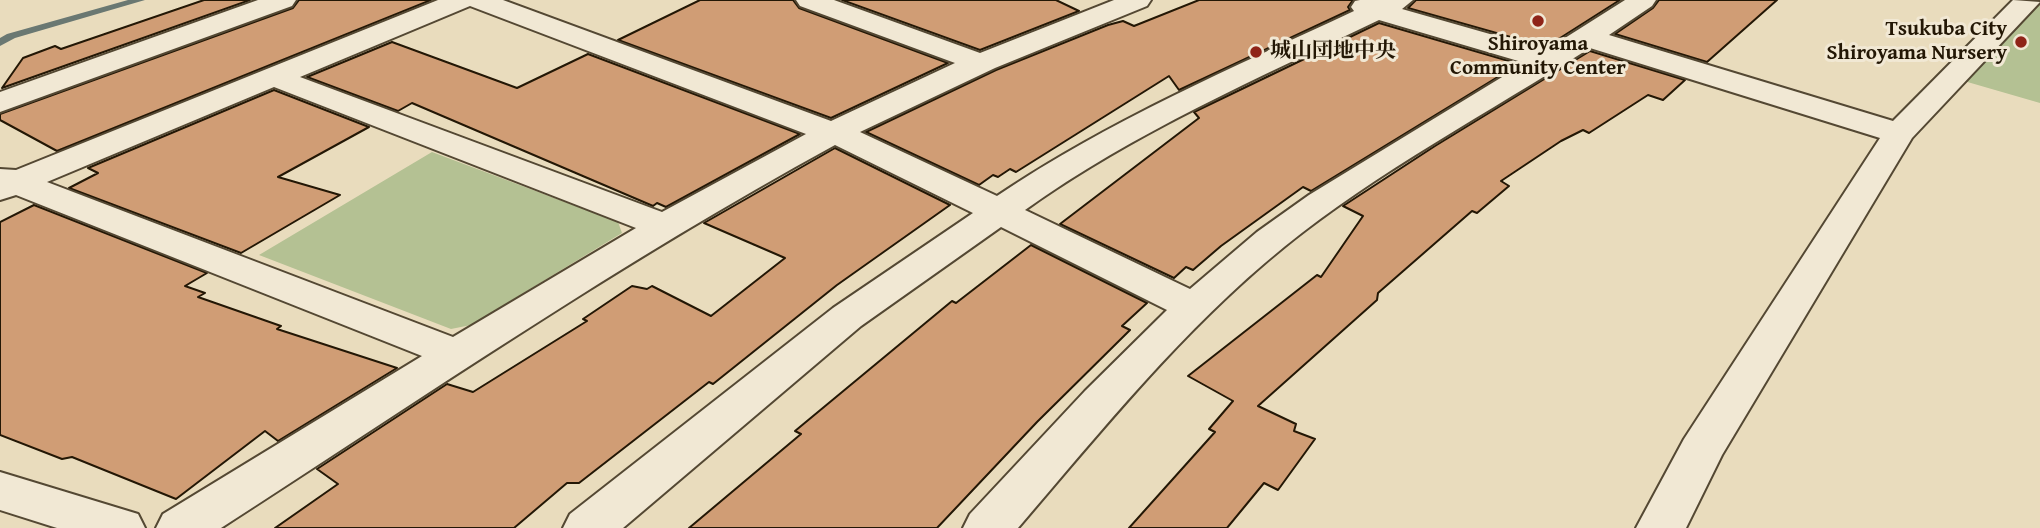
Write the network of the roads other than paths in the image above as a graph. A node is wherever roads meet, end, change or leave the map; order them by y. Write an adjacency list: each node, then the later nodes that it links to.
1 (283, 0): 14 (street)
2 (461, 0): 13 (street)
3 (478, 0): 15 (street)
4 (809, 0): 12 (street)
5 (1342, 0): 9 (street)
6 (1643, 0): 10 (street)
7 (2028, 0): 16 (street)
8 (1111, 3): 12 (street)
9 (1390, 6): 11 (street); 18 (street)
10 (1588, 38): 11 (street); 16 (street)
11 (1550, 61): 20 (street)
12 (981, 62): 15 (street)
13 (274, 77): 17 (street); 19 (street)
14 (0, 103)
15 (832, 133): 18 (street); 19 (street)
16 (1899, 133): 27 (street)
17 (5, 182): 21 (street)
18 (997, 211): 20 (street); 26 (street)
19 (665, 226): 21 (street)
20 (1194, 307): 23 (street)
21 (457, 354): 25 (street)
22 (0, 491): 24 (street)
23 (1002, 524)
24 (120, 528)
25 (181, 528)
26 (588, 528)
27 (1661, 528)

